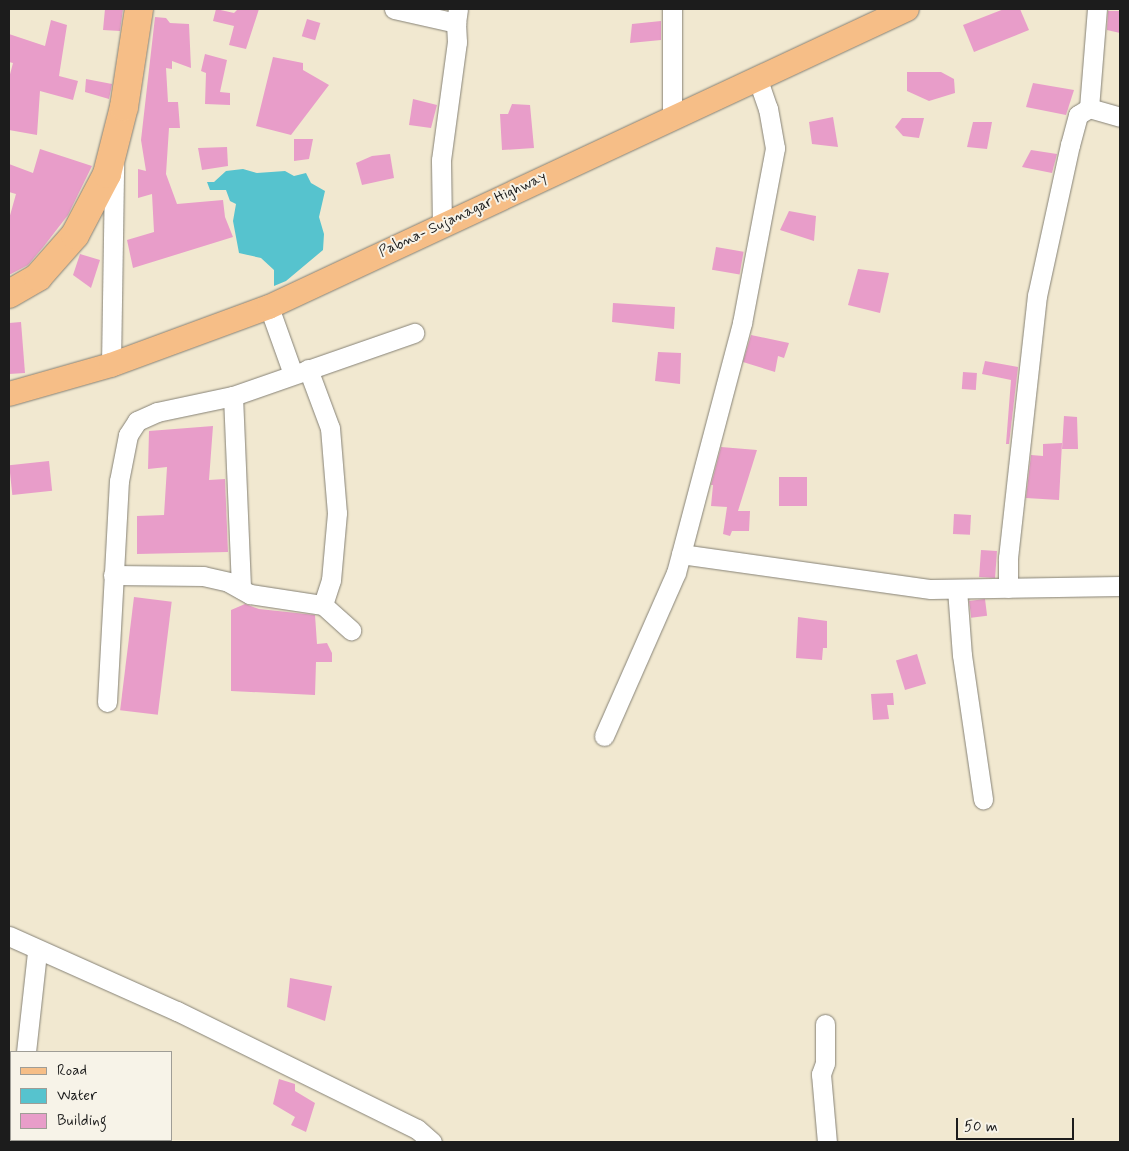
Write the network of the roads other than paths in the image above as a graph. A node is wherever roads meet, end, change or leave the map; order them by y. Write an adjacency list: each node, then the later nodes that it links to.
1 (139, 9): 11 (highway)
2 (394, 9): 6 (street)
3 (672, 9): 9 (street)
4 (907, 9): 7 (main road, Pabna- Sujanagar Highway)
5 (1097, 9): 8 (street)
6 (457, 16): 12 (street)
7 (757, 78): 9 (main road, Pabna- Sujanagar Highway); 20 (street)
8 (1089, 108): 10 (street); 23 (street)
9 (672, 117): 12 (main road, Pabna- Sujanagar Highway)
10 (1120, 117)
11 (115, 141): 13 (highway); 16 (street)
12 (442, 226): 14 (main road, Pabna- Sujanagar Highway)
13 (9, 294)
14 (270, 307): 16 (main road, Pabna- Sujanagar Highway); 17 (street)
15 (414, 333): 17 (street)
16 (111, 365): 18 (main road, Pabna- Sujanagar Highway)
17 (301, 371): 19 (street); 26 (street)
18 (9, 394)
19 (233, 396): 21 (street); 24 (street)
20 (681, 554): 25 (street); 29 (street)
21 (114, 575): 24 (street); 28 (street)
22 (1120, 586): 23 (street)
23 (1008, 588): 25 (street)
24 (241, 589): 26 (street)
25 (957, 589): 30 (street)
26 (324, 605): 27 (street)
27 (351, 630)
28 (106, 702)
29 (604, 736)
30 (983, 799)
31 (9, 936): 32 (street)
32 (37, 952): 34 (street); 35 (street)
33 (824, 1024): 36 (street)
34 (26, 1051)
35 (432, 1142)
36 (827, 1142)

